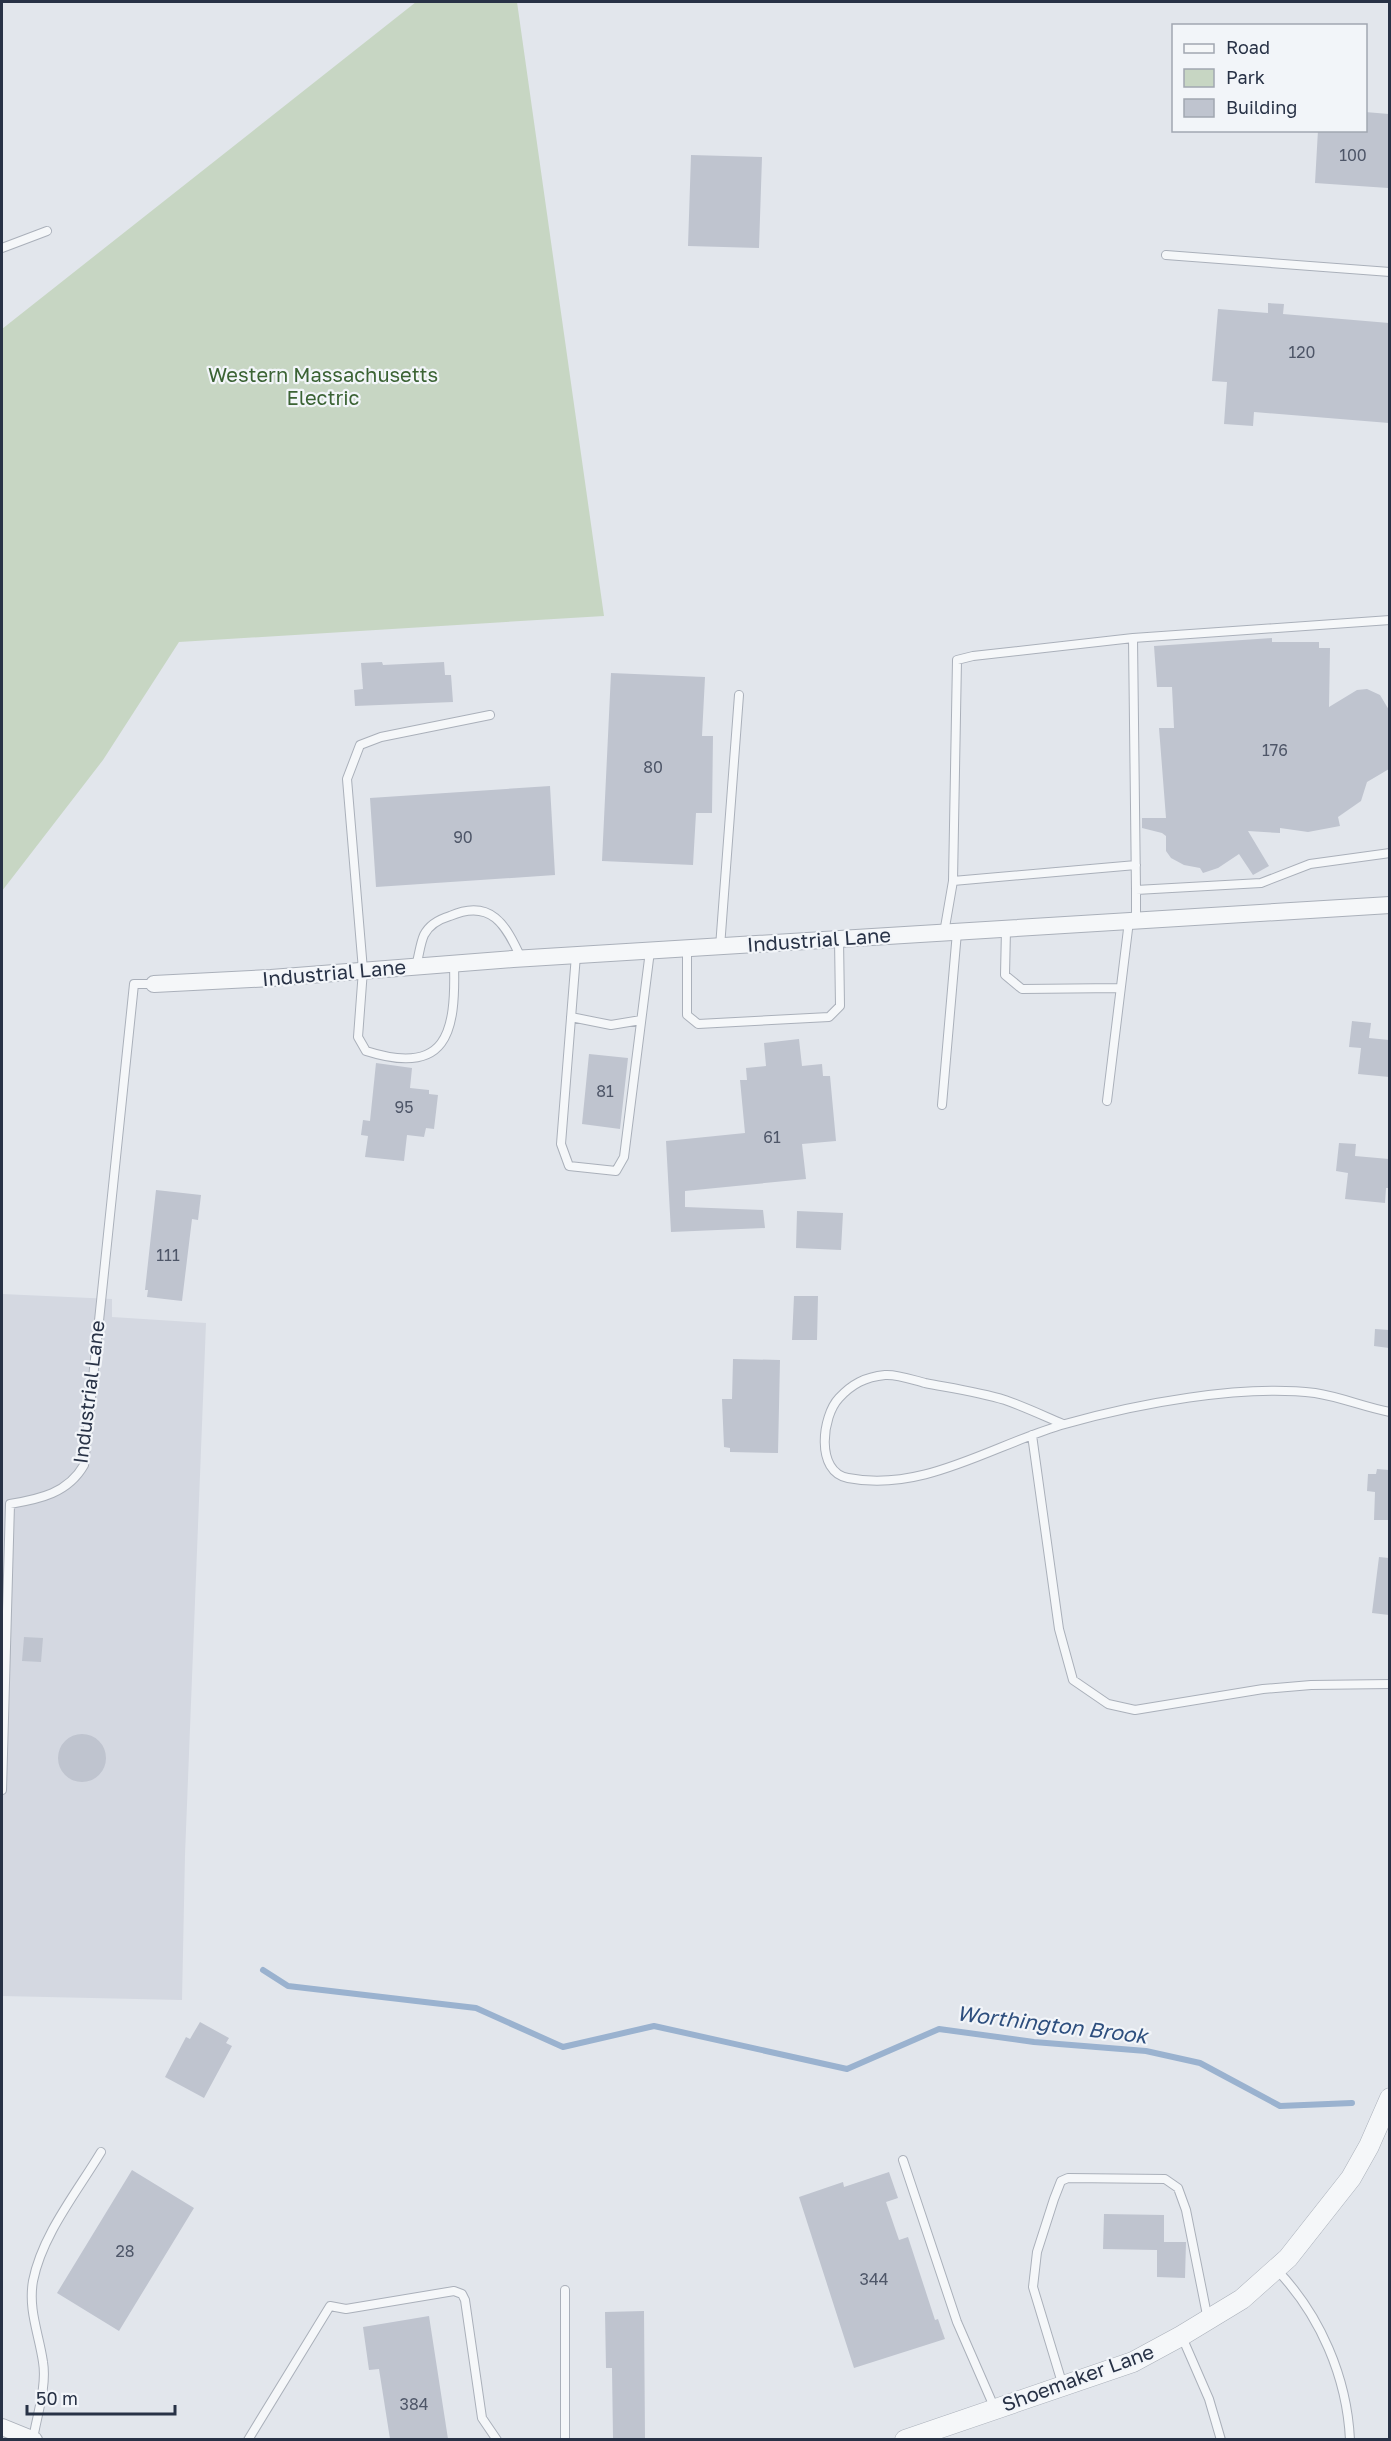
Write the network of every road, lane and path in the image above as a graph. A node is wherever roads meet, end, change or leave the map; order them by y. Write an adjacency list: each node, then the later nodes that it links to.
1 (47, 231): 2 (lane)
2 (2, 248)
3 (1166, 255): 4 (lane)
4 (1389, 272)
5 (1389, 620): 6 (lane)
6 (1133, 638): 10 (lane); 11 (lane)
7 (739, 695): 18 (lane)
8 (490, 715): 25 (lane)
9 (1389, 853): 12 (lane)
10 (1136, 865): 11 (lane); 12 (lane)
11 (953, 882): 16 (lane)
12 (1136, 890): 14 (lane)
13 (1389, 905): 14 (street, Industrial Lane)
14 (1133, 921): 15 (street, Industrial Lane); 27 (lane)
15 (1006, 929): 16 (street, Industrial Lane); 27 (lane)
16 (951, 932): 17 (street, Industrial Lane); 31 (lane)
17 (839, 939): 18 (street, Industrial Lane); 19 (lane)
18 (720, 946): 19 (street, Industrial Lane)
19 (687, 948): 20 (street, Industrial Lane)
20 (650, 951): 21 (street, Industrial Lane); 29 (lane)
21 (576, 955): 22 (street, Industrial Lane); 28 (lane)
22 (521, 958): 23 (street, Industrial Lane); 24 (lane)
23 (454, 963): 24 (street, Industrial Lane); 25 (lane)
24 (416, 966): 25 (street, Industrial Lane)
25 (363, 970): 26 (street, Industrial Lane)
26 (154, 984): 35 (lane, Industrial Lane)
27 (1120, 988): 30 (lane)
28 (571, 1017): 29 (lane); 29 (lane)
29 (641, 1020)
30 (1107, 1101)
31 (942, 1105)
32 (1389, 1412): 33 (lane)
33 (1063, 1424): 34 (lane); 34 (lane)
34 (1032, 1435): 36 (lane)
35 (6, 1503): 37 (lane, Industrial Lane)
36 (1389, 1684)
37 (2, 1790)
38 (1389, 2098): 41 (street, Shoemaker Lane)
39 (101, 2152): 48 (lane)
40 (903, 2160): 46 (lane)
41 (1277, 2270): 43 (street, Shoemaker Lane); 54 (lane)
42 (565, 2290): 51 (lane)
43 (1208, 2320): 44 (street, Shoemaker Lane); 45 (lane)
44 (1181, 2336): 45 (street, Shoemaker Lane); 53 (lane)
45 (1063, 2386): 46 (street, Shoemaker Lane)
46 (995, 2409): 52 (street, Shoemaker Lane)
47 (2, 2427): 48 (street)
48 (33, 2439)
49 (248, 2439): 50 (lane)
50 (497, 2439)
51 (565, 2439)
52 (905, 2439)
53 (1221, 2439)
54 (1350, 2439)

